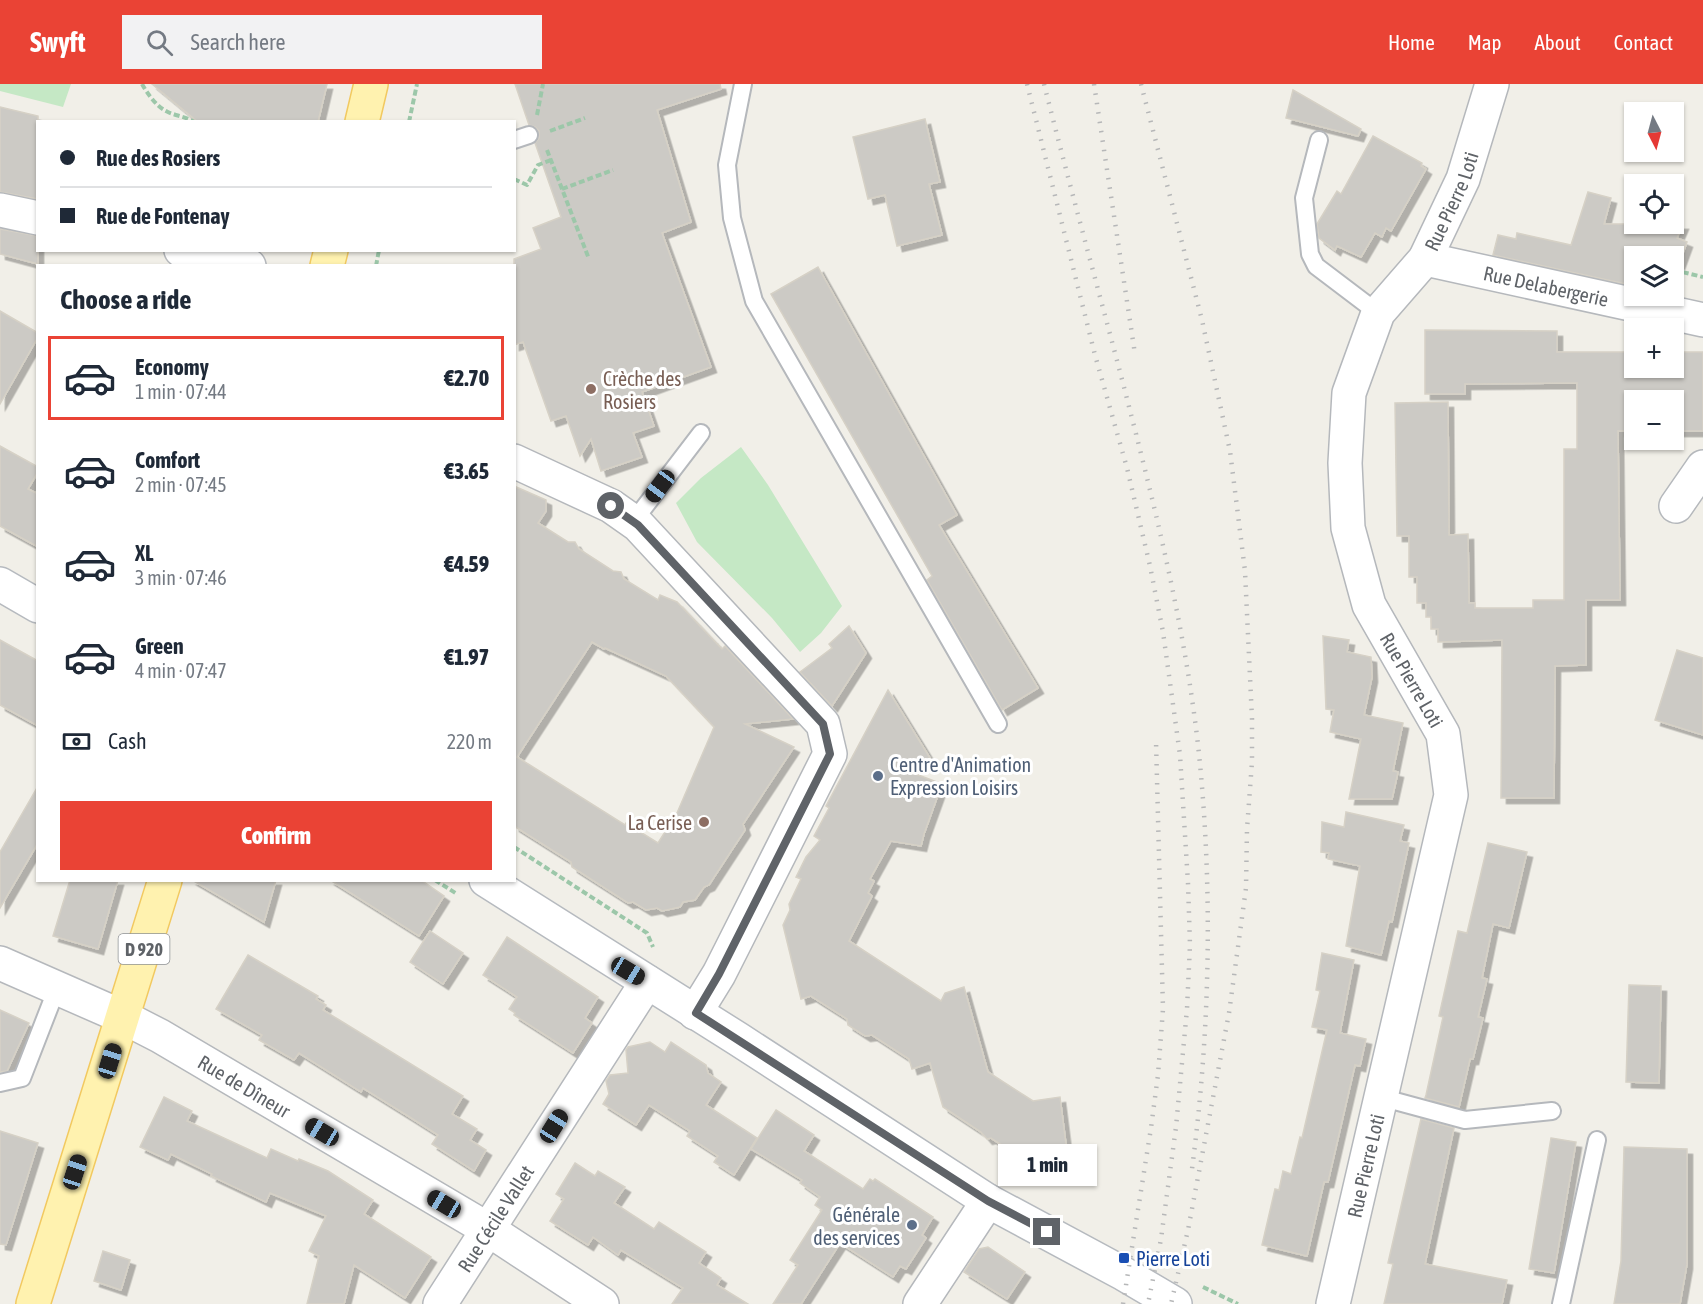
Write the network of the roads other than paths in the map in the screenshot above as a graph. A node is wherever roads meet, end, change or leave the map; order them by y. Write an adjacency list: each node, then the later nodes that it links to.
1 (371, 84): 4 (main road)
2 (743, 84): 20 (lane)
3 (1492, 84): 9 (street, Rue Pierre Loti)
4 (362, 120)
5 (1319, 140): 11 (lane)
6 (0, 210): 7 (street)
7 (36, 218)
8 (190, 252): 10 (street)
9 (1425, 259): 11 (street, Rue Pierre Loti); 12 (street, Rue Delabergerie)
10 (240, 264)
11 (1378, 313): 29 (street, Rue Pierre Loti)
12 (1703, 320)
13 (701, 433): 17 (lane)
14 (516, 462): 17 (street)
15 (1703, 467): 16 (street)
16 (1676, 506)
17 (633, 522): 26 (street)
18 (0, 584): 19 (street)
19 (36, 605)
20 (998, 724)
21 (164, 882): 27 (main road, D 920)
22 (490, 882): 24 (street)
23 (0, 963): 25 (street, Rue de Dîneur)
24 (652, 969): 26 (street); 33 (street, Rue Cécile Vallet)
25 (57, 988): 27 (street, Rue de Dîneur); 28 (lane)
26 (696, 1013): 32 (street)
27 (123, 1017): 33 (street, Rue de Dîneur); 34 (main road, D 920)
28 (0, 1083)
29 (1380, 1097): 30 (lane); 39 (street, Rue Pierre Loti)
30 (1552, 1111)
31 (1597, 1140): 40 (lane)
32 (988, 1201): 37 (street); 38 (street)
33 (489, 1230): 35 (street, Rue Cécile Vallet); 36 (street, Rue de Dîneur)
34 (33, 1304)
35 (440, 1304)
36 (602, 1304)
37 (920, 1304)
38 (1175, 1304)
39 (1333, 1304)
40 (1561, 1304)

